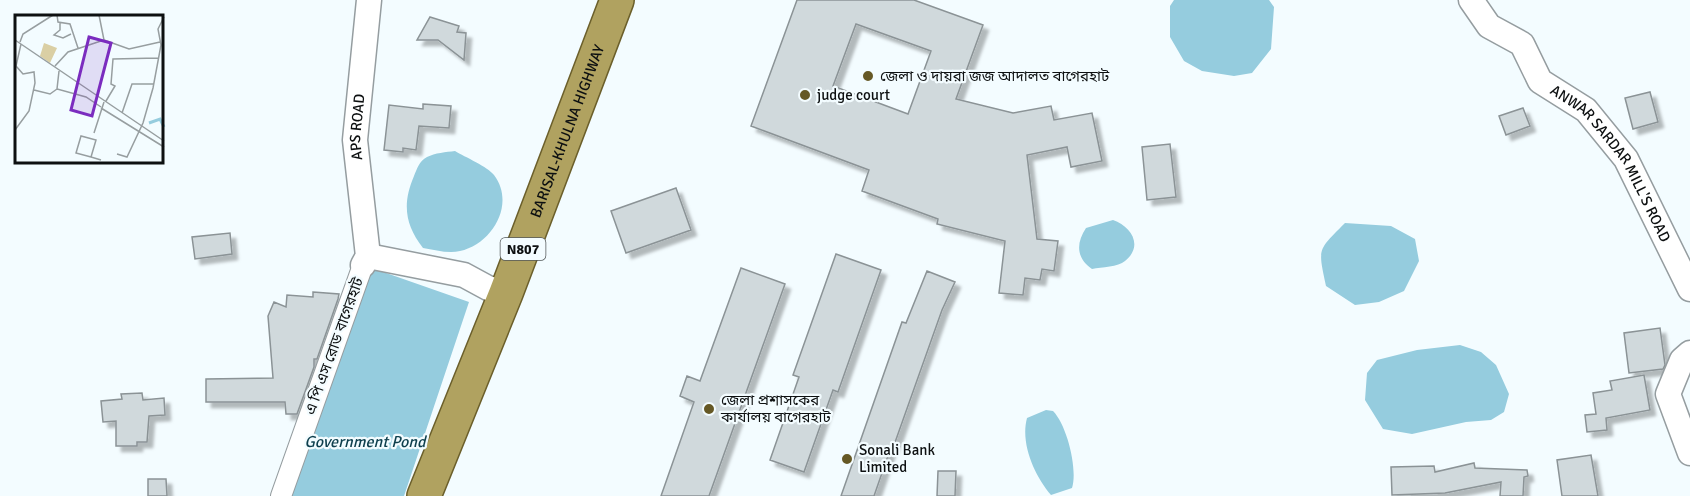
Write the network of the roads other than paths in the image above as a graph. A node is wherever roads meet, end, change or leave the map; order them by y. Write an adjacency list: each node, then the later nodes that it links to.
1 (369, 0): 4 (street, APS ROAD)
2 (617, 0): 6 (highway, BARISAL-KHULNA HIGHWAY / N807)
3 (1470, 0): 5 (street, ANWAR SARDAR MILL'S ROAD)
4 (365, 260): 6 (street); 9 (street, এ পি এস রোড বাগেরহাট)
5 (1690, 289)
6 (506, 293): 10 (highway, BARISAL-KHULNA HIGHWAY / N807)
7 (1690, 353): 8 (street)
8 (1690, 453)
9 (281, 496)
10 (424, 496)

